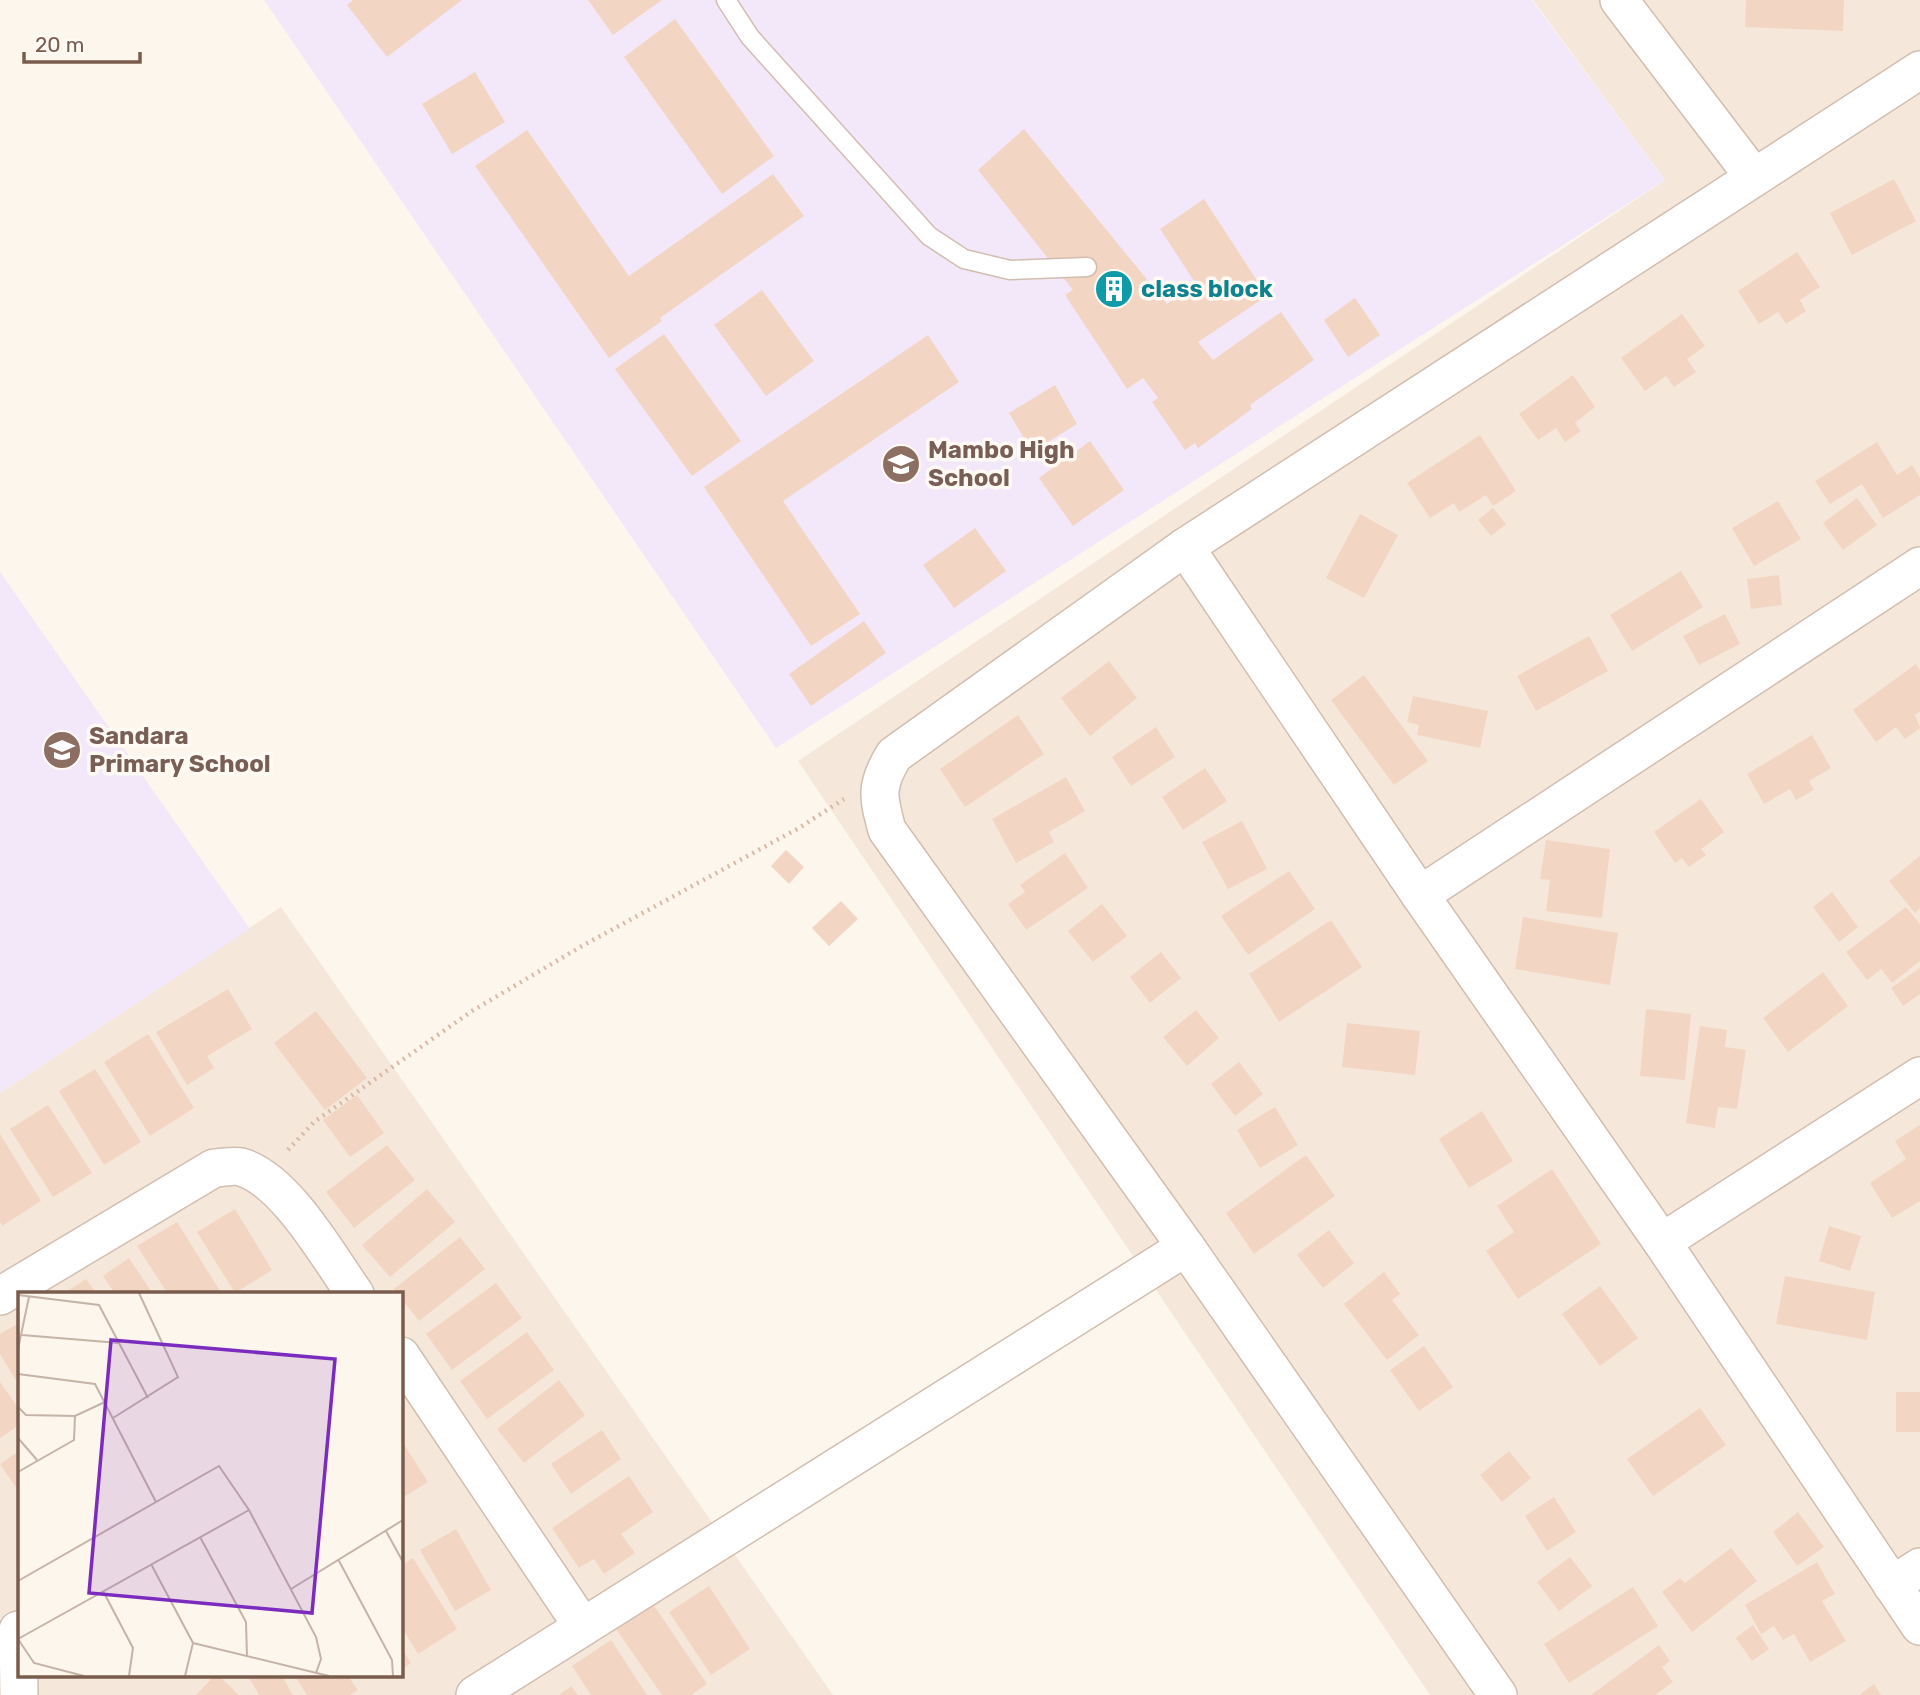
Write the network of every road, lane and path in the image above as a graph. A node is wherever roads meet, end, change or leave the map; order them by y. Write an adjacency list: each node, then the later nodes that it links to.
1 (726, 0): 5 (lane)
2 (1619, 0): 4 (street)
3 (1920, 70): 4 (street)
4 (1754, 177): 6 (street)
5 (1087, 267)
6 (1185, 547): 8 (street); 9 (street)
7 (1920, 566): 9 (street)
8 (883, 773): 11 (path); 13 (street)
9 (1420, 895): 12 (street)
10 (1920, 1076): 12 (street)
11 (264, 1177): 14 (street); 15 (street)
12 (1662, 1242): 17 (street)
13 (1186, 1248): 19 (street); 23 (street)
14 (354, 1292)
15 (0, 1296)
16 (406, 1374): 19 (street)
17 (1906, 1576): 18 (street)
18 (1920, 1626)
19 (583, 1627): 22 (street)
20 (12, 1634): 21 (street)
21 (19, 1695)
22 (475, 1695)
23 (1498, 1695)

